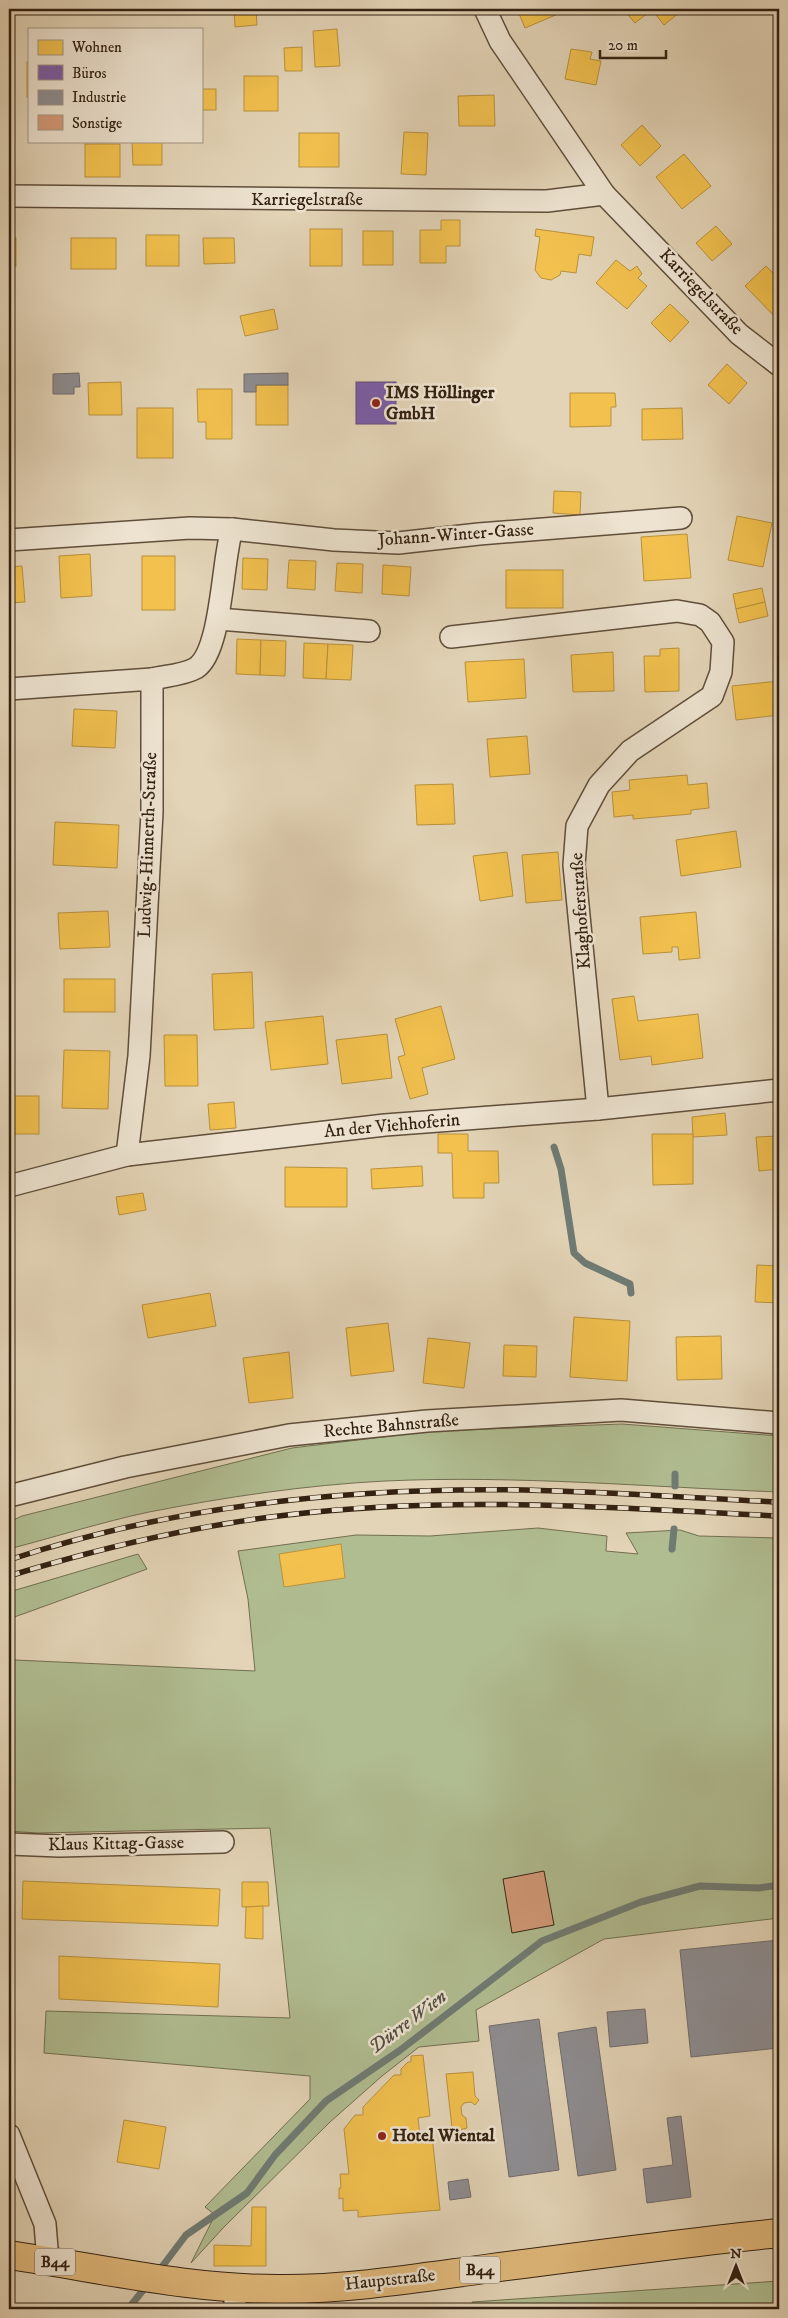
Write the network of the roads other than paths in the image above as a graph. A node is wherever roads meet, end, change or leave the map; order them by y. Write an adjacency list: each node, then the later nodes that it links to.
1 (485, 9): 2 (street, Karriegelstraße)
2 (604, 194): 3 (street, Karriegelstraße); 4 (street, Karriegelstraße)
3 (9, 196)
4 (779, 365)
5 (681, 518): 6 (street, Johann-Winter-Gasse)
6 (232, 529): 7 (street, Johann-Winter-Gasse); 8 (street)
7 (9, 540)
8 (218, 619): 9 (street); 11 (street)
9 (369, 632)
10 (451, 637): 14 (street, Klaghoferstraße)
11 (152, 678): 12 (street); 15 (street, Ludwig-Hinnerth-Straße)
12 (9, 689)
13 (779, 1090): 14 (street, An der Viehhoferin)
14 (598, 1109): 15 (street, An der Viehhoferin)
15 (127, 1155): 16 (street, An der Viehhoferin)
16 (9, 1186)
17 (779, 1423): 18 (street, Rechte Bahnstraße)
18 (9, 1496)
19 (224, 1842): 20 (street, Klaus Kittag-Gasse)
20 (9, 1844)
21 (9, 2135): 24 (street)
22 (779, 2234): 25 (main road, Hauptstraße / B44)
23 (9, 2255): 24 (main road, B44)
24 (48, 2261): 25 (main road, Hauptstraße / B44)
25 (235, 2299)

